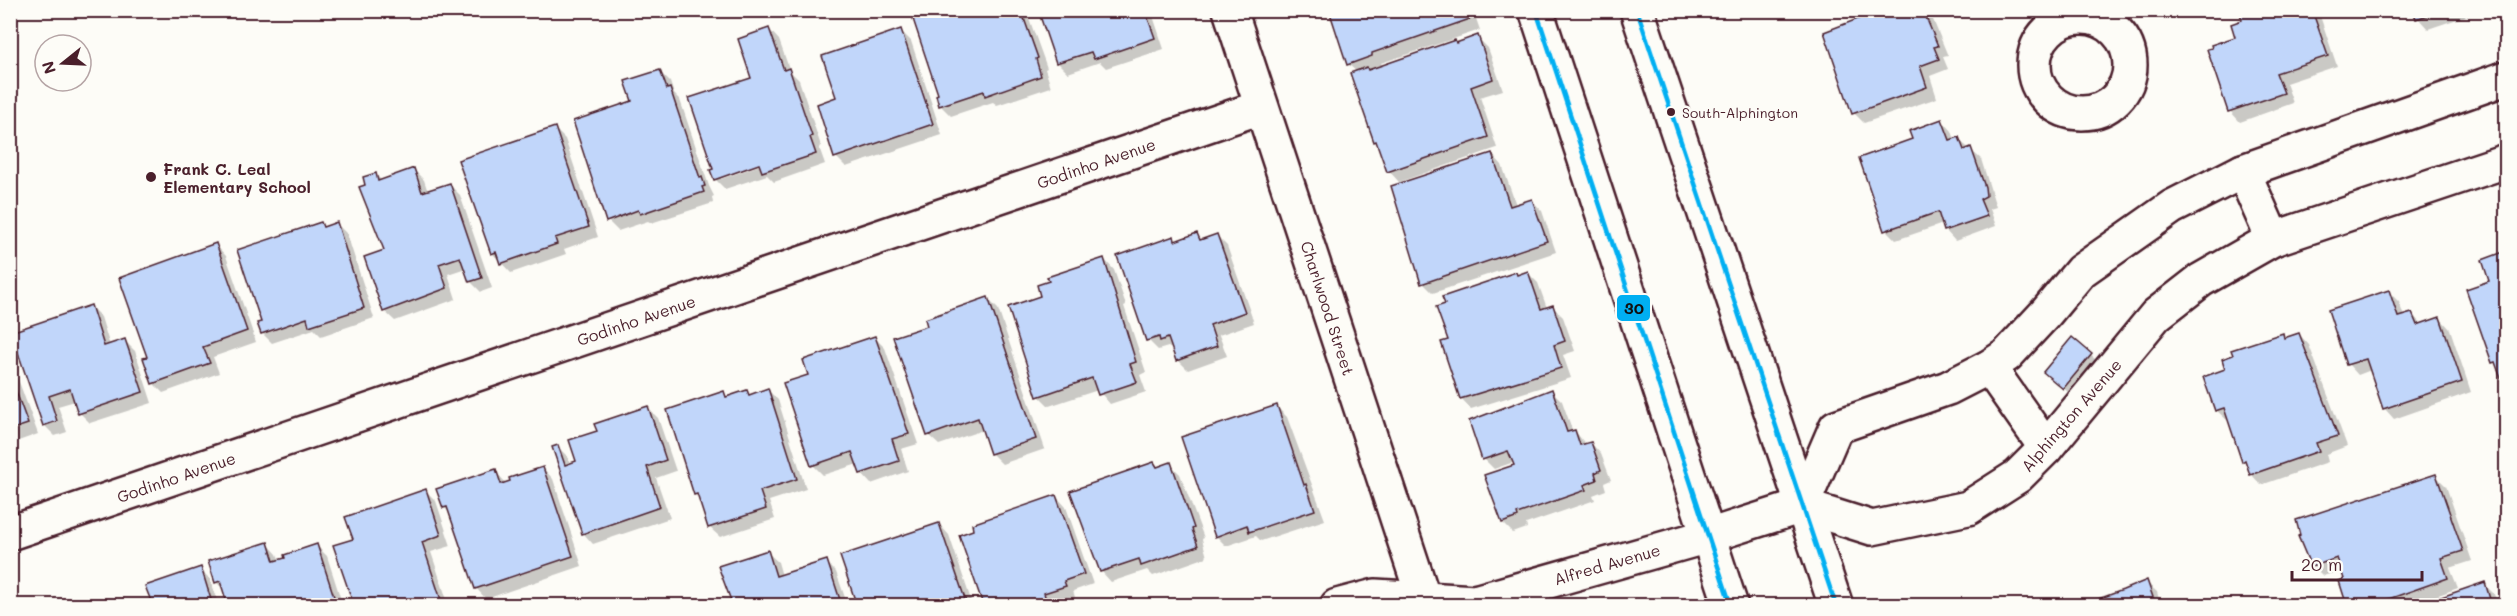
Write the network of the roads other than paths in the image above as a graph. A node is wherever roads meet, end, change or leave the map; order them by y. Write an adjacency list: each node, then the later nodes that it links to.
1 (1230, 10): 5 (street, Charlwood Street)
2 (1536, 10): 13 (street)
3 (1637, 10): 11 (street)
4 (2506, 78): 7 (street)
5 (1261, 107): 12 (street, Godinho Avenue); 14 (street, Charlwood Street)
6 (2506, 162): 8 (street, Alphington Avenue)
7 (2243, 171): 8 (street); 9 (street)
8 (2273, 239): 10 (street, Alphington Avenue)
9 (1989, 367): 10 (street); 11 (street)
10 (2046, 448): 11 (street, Alphington Avenue)
11 (1802, 506): 13 (street, Alfred Avenue); 17 (street)
12 (10, 533)
13 (1708, 536): 14 (street, Alfred Avenue); 16 (street)
14 (1425, 603): 15 (street, Alfred Avenue)
15 (1337, 606)
16 (1731, 606)
17 (1836, 606)

